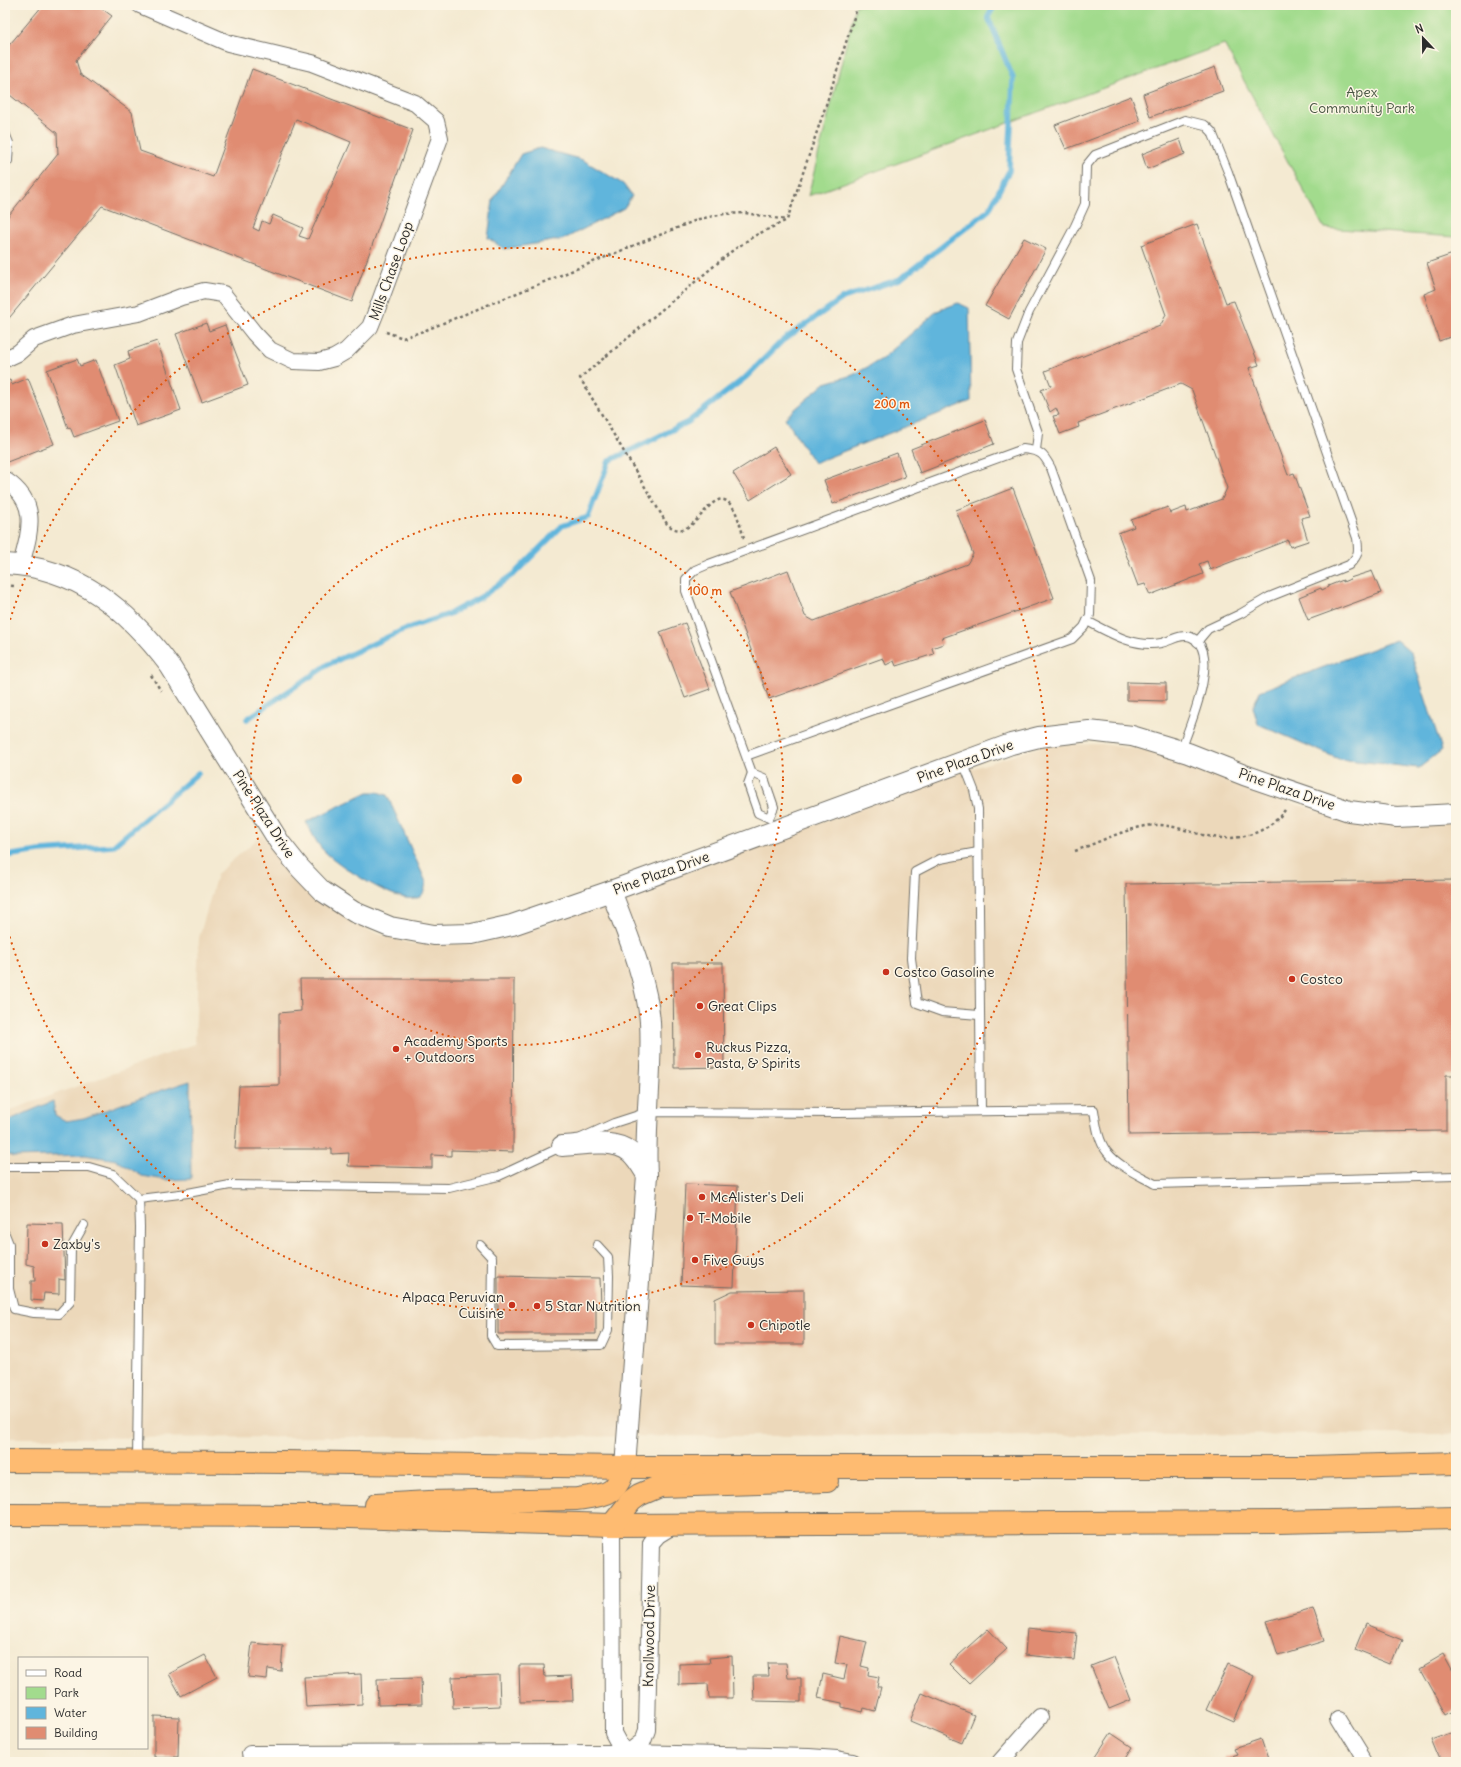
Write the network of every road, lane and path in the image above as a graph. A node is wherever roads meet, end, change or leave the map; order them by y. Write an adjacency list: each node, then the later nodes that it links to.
1 (140, 5): 6 (street, Mills Chase Loop)
2 (858, 5): 5 (path)
3 (5, 132): 4 (lane)
4 (5, 164)
5 (787, 220): 6 (path); 10 (path)
6 (370, 327): 7 (street, Mills Chase Loop)
7 (5, 359)
8 (1036, 450): 10 (lane); 14 (lane); 15 (lane)
9 (5, 480): 11 (street)
10 (748, 550): 19 (lane)
11 (13, 565): 29 (street, Pine Plaza Drive)
12 (5, 585): 13 (path)
13 (21, 586)
14 (1087, 620): 15 (lane); 19 (lane)
15 (1197, 642): 18 (lane)
16 (147, 669): 17 (path)
17 (163, 694)
18 (1181, 750): 20 (street, Pine Plaza Drive); 25 (street, Pine Plaza Drive)
19 (746, 756): 21 (lane)
20 (963, 762): 26 (street, Pine Plaza Drive); 28 (lane)
21 (752, 773): 26 (lane); 26 (lane)
22 (1278, 807): 23 (path)
23 (1285, 810): 24 (path); 27 (path)
24 (1292, 812)
25 (1456, 814)
26 (771, 825): 29 (street, Pine Plaza Drive)
27 (1075, 851)
28 (978, 852): 30 (lane); 30 (lane)
29 (610, 891): 32 (street)
30 (979, 1015): 31 (lane)
31 (981, 1111): 32 (lane); 36 (lane)
32 (648, 1112): 33 (lane); 35 (street)
33 (562, 1146): 35 (street); 37 (lane)
34 (5, 1168): 37 (lane)
35 (647, 1175): 45 (street)
36 (1456, 1176)
37 (139, 1199): 43 (lane)
38 (84, 1225): 39 (lane)
39 (5, 1234)
40 (480, 1244): 41 (lane)
41 (597, 1245)
42 (5, 1461): 43 (highway)
43 (137, 1462): 45 (highway)
44 (1456, 1463): 46 (highway)
45 (625, 1466): 46 (highway); 48 (highway)
46 (975, 1466): 50 (highway)
47 (5, 1515): 48 (highway)
48 (279, 1516): 50 (highway)
49 (1456, 1518): 51 (highway)
50 (612, 1524): 51 (highway); 55 (street)
51 (676, 1524): 55 (street, Knollwood Drive)
52 (1040, 1717): 57 (street)
53 (1338, 1718): 58 (street)
54 (250, 1754): 55 (street)
55 (628, 1758): 56 (street)
56 (853, 1762)
57 (1000, 1762)
58 (1365, 1762)

